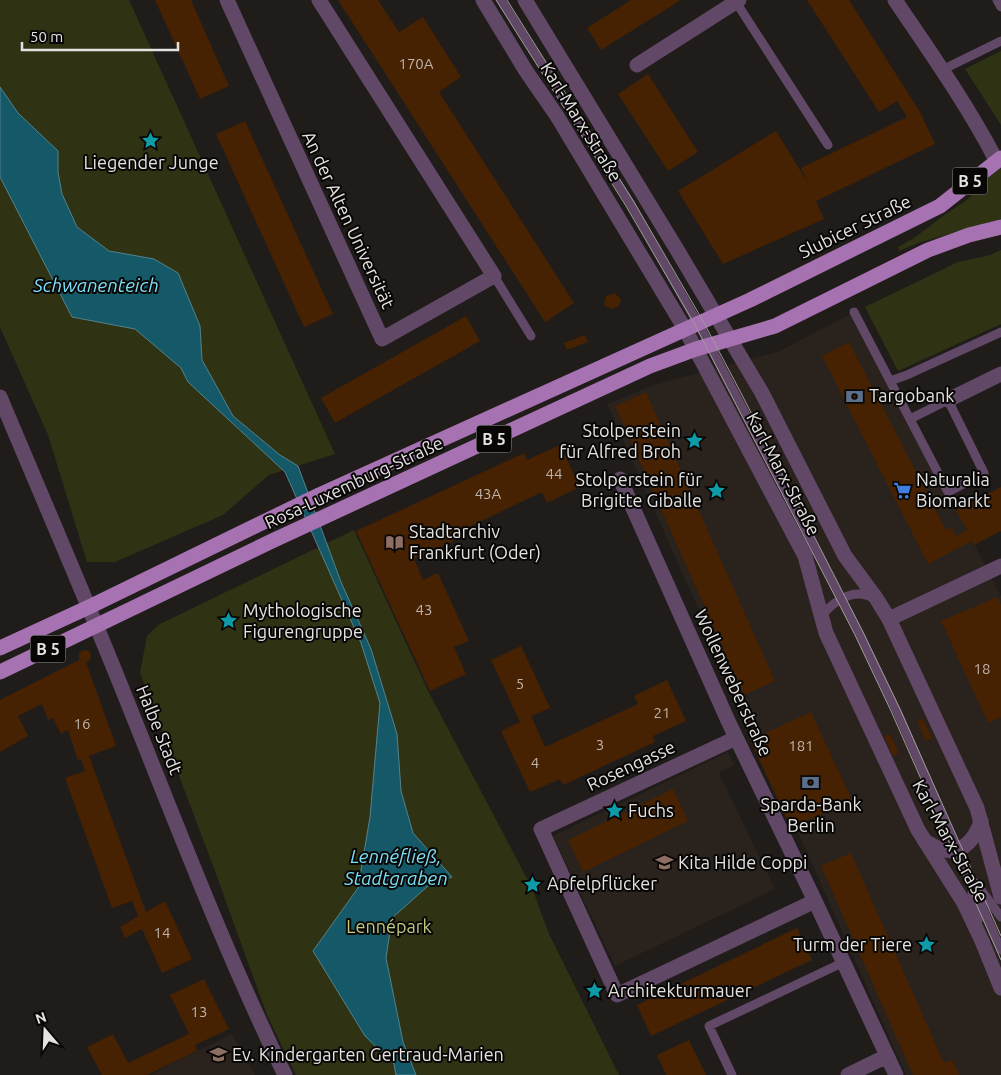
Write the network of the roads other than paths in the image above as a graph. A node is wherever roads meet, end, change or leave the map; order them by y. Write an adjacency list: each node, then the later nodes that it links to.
1 (228, 0): 16 (street, An der Alten Universität)
2 (319, 0): 16 (street)
3 (484, 0): 21 (street, Karl-Marx-Straße)
4 (501, 0): 21 (lane)
5 (525, 0): 18 (street, Karl-Marx-Straße)
6 (895, 0): 12 (street)
7 (997, 0): 9 (lane)
8 (737, 1): 11 (street); 13 (lane)
9 (1001, 7)
10 (1001, 41): 12 (lane)
11 (637, 66)
12 (942, 70): 14 (street)
13 (828, 145)
14 (999, 159): 18 (main road, Slubicer Straße / B 5)
15 (1001, 227): 22 (main road, B 5)
16 (494, 276): 20 (lane)
17 (854, 312): 24 (lane)
18 (717, 318): 21 (main road, Rosa-Luxemburg-Straße / B 5); 22 (street, Karl-Marx-Straße)
19 (1001, 332): 24 (lane)
20 (531, 336)
21 (697, 336): 22 (main road, Rosa-Luxemburg-Straße / B 5); 31 (lane); 32 (main road, Rosa-Luxemburg-Straße / B 5); 33 (street, Karl-Marx-Straße); 35 (main road, Rosa-Luxemburg-Straße / B 5)
22 (729, 339): 30 (street, Karl-Marx-Straße)
23 (1001, 374): 26 (street)
24 (890, 381): 27 (lane)
25 (0, 397): 32 (street, Halbe Stadt)
26 (948, 400): 27 (lane); 27 (lane)
27 (910, 419)
28 (620, 479): 38 (street, Wollenweberstraße)
29 (1000, 568): 34 (street)
30 (876, 598): 31 (lane); 34 (street, Karl-Marx-Straße)
31 (841, 599): 33 (lane); 41 (lane)
32 (89, 607): 35 (street, Halbe Stadt); 36 (main road, Rosa-Luxemburg-Straße / B 5)
33 (822, 614): 40 (street, Karl-Marx-Straße)
34 (889, 620): 39 (street, Karl-Marx-Straße)
35 (96, 626): 37 (main road, Rosa-Luxemburg-Straße / B 5); 51 (street, Halbe Stadt)
36 (0, 648)
37 (0, 672)
38 (736, 738): 44 (street, Wollenweberstraße); 44 (street, Rosengasse)
39 (981, 821): 41 (street); 43 (street, Karl-Marx-Straße)
40 (926, 842): 41 (street); 46 (street, Karl-Marx-Straße)
41 (957, 849): 42 (lane)
42 (968, 873): 45 (lane); 46 (lane); 47 (lane)
43 (1001, 896)
44 (815, 901): 48 (street, Wollenweberstraße)
45 (1001, 917)
46 (982, 941): 49 (street, Karl-Marx-Straße)
47 (1001, 950)
48 (844, 962): 50 (street, Wollenweberstraße); 52 (lane)
49 (1001, 988)
50 (887, 1056): 53 (street); 54 (street, Wollenweberstraße)
51 (284, 1075)
52 (732, 1075)
53 (848, 1075)
54 (896, 1075)

